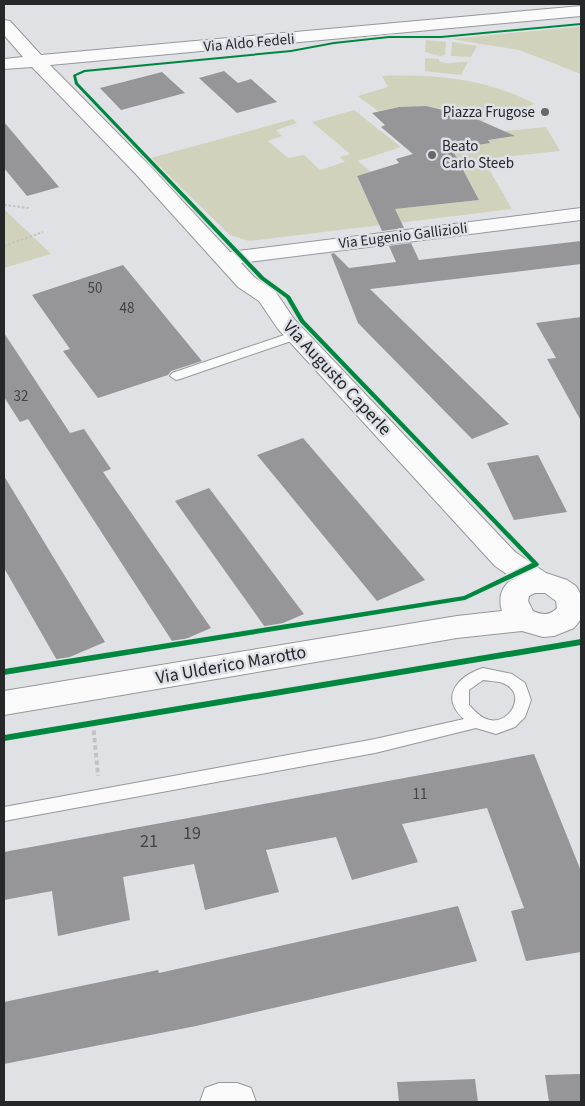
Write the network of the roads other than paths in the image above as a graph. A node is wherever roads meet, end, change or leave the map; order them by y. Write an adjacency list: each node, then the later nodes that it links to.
1 (570, 9): 3 (street, Via Aldo Fedeli)
2 (4, 25): 3 (street, Via Augusto Caperle)
3 (36, 61): 4 (street, Via Aldo Fedeli); 6 (street, Via Augusto Caperle)
4 (4, 64)
5 (581, 214): 6 (street, Via Eugenio Gallizioli)
6 (224, 259): 7 (street, Via Augusto Caperle)
7 (296, 335): 8 (lane); 9 (street, Via Augusto Caperle)
8 (176, 376)
9 (539, 594): 10 (street, Via Augusto Caperle); 10 (street, Via Augusto Caperle); 11 (street, Via Ulderico Marotto)
10 (575, 616)
11 (4, 703)
12 (477, 722): 13 (lane)
13 (4, 814)
14 (218, 1102): 15 (street)
15 (237, 1102)

